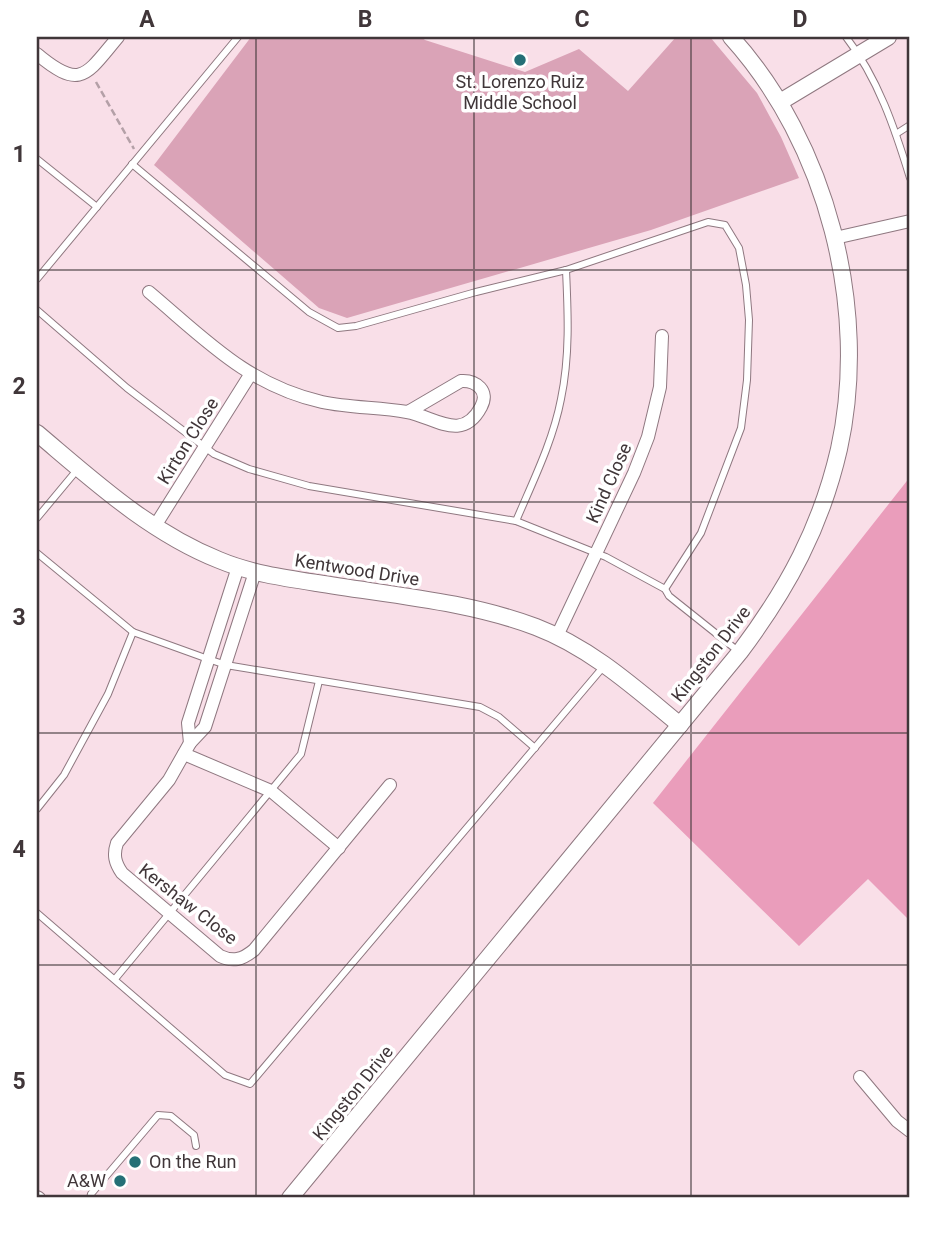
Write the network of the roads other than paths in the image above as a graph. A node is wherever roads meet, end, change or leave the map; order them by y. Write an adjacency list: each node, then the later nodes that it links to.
1 (118, 37): 7 (street)
2 (238, 37): 12 (lane)
3 (731, 37): 8 (street, Kingston Drive)
4 (846, 37): 6 (lane)
5 (888, 37): 6 (street)
6 (859, 53): 8 (street); 10 (lane)
7 (37, 54)
8 (780, 102): 16 (street, Kingston Drive)
9 (910, 125): 10 (lane)
10 (896, 134): 13 (lane)
11 (37, 159): 14 (lane)
12 (132, 163): 14 (lane); 17 (lane)
13 (910, 178)
14 (97, 207): 18 (lane)
15 (910, 221): 16 (street)
16 (835, 238): 37 (street, Kingston Drive)
17 (566, 270): 28 (lane); 34 (lane)
18 (37, 279)
19 (149, 292): 22 (street)
20 (37, 310): 25 (lane)
21 (662, 336): 31 (street, Kind Close)
22 (250, 375): 23 (street); 25 (street, Kirton Close)
23 (408, 412): 23 (street)
24 (37, 433): 26 (street, Kentwood Drive)
25 (205, 448): 28 (lane); 29 (street, Kirton Close)
26 (78, 468): 27 (lane); 29 (street, Kentwood Drive)
27 (37, 518)
28 (516, 520): 31 (lane)
29 (155, 526): 32 (street, Kentwood Drive)
30 (37, 553): 35 (lane)
31 (597, 553): 34 (lane); 36 (street, Kind Close)
32 (238, 567): 33 (street, Kentwood Drive); 38 (street, Kershaw Close)
33 (255, 572): 36 (street, Kentwood Drive); 40 (street, Kershaw Close)
34 (665, 589): 37 (lane)
35 (132, 632): 38 (lane); 47 (lane)
36 (557, 636): 39 (street, Kentwood Drive)
37 (740, 652): 42 (street, Kingston Drive)
38 (208, 659): 40 (lane); 43 (street, Kershaw Close)
39 (606, 664): 42 (street, Kentwood Drive); 44 (lane)
40 (226, 665): 41 (lane); 43 (street, Kershaw Close)
41 (319, 681): 44 (lane); 46 (lane)
42 (680, 725): 56 (street, Kingston Drive)
43 (187, 748): 46 (street); 50 (street, Kershaw Close)
44 (536, 748): 51 (lane)
45 (390, 785): 48 (street)
46 (271, 791): 48 (street); 50 (lane)
47 (37, 809)
48 (339, 848): 50 (street, Kershaw Close)
49 (37, 913): 51 (lane)
50 (170, 914): 51 (lane)
51 (115, 979)
52 (860, 1077): 53 (street)
53 (910, 1131)
54 (196, 1146): 55 (lane)
55 (90, 1198)
56 (290, 1198)

